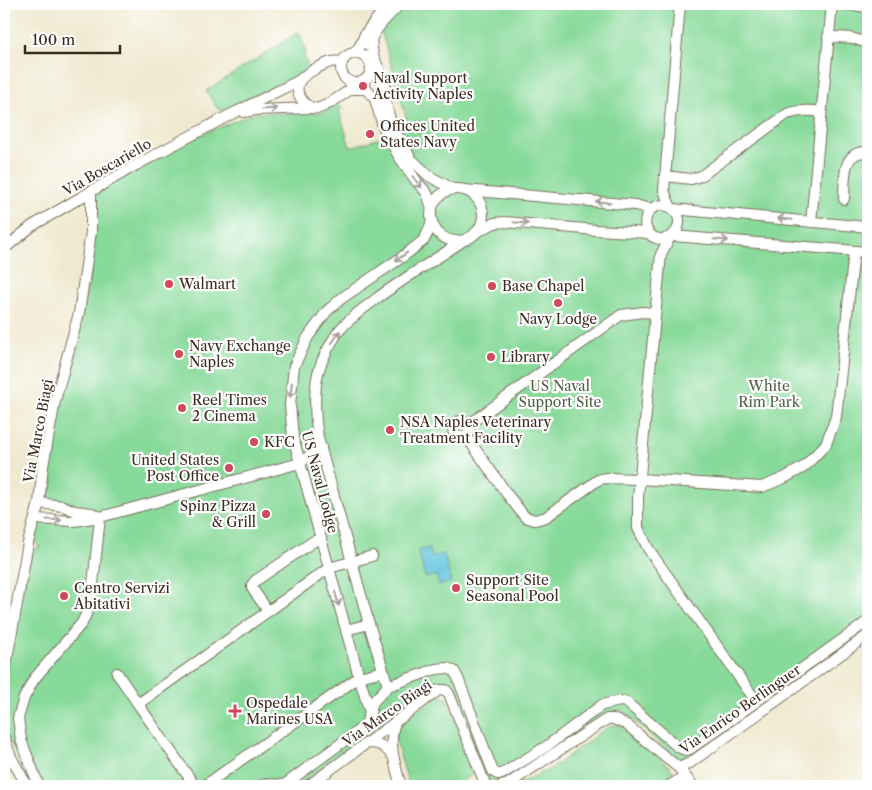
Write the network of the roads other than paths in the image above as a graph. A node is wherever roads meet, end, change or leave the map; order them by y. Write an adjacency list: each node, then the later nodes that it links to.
1 (388, 4): 10 (street)
2 (400, 4): 8 (street)
3 (680, 4): 20 (street)
4 (832, 4): 7 (street)
5 (840, 4): 6 (street)
6 (868, 7)
7 (828, 37): 9 (street); 17 (street)
8 (370, 40): 10 (street); 12 (street)
9 (868, 44)
10 (360, 55): 11 (street); 12 (street)
11 (342, 62): 13 (street, Via Boscariello); 14 (street)
12 (375, 72): 14 (street); 21 (street)
13 (300, 80): 16 (street); 18 (street, Via Boscariello)
14 (361, 82): 15 (street, Via Boscariello)
15 (351, 89): 16 (street, Via Boscariello); 27 (street, one-way to 27)
16 (313, 107): 18 (street, Via Boscariello, one-way to 16)
17 (821, 112): 20 (street); 29 (street)
18 (228, 116): 23 (street, Via Boscariello)
19 (868, 152): 24 (street)
20 (665, 176): 22 (street)
21 (459, 189): 25 (street, one-way to 21); 27 (street); 31 (street)
22 (664, 190): 25 (street); 26 (street)
23 (91, 191): 35 (street, Via Boscariello); 43 (street, Via Marco Biagi)
24 (844, 199)
25 (652, 208): 26 (street); 32 (street)
26 (672, 208): 29 (street, one-way to 26); 33 (street)
27 (432, 209): 28 (street)
28 (432, 221): 34 (street); 41 (street, US Naval Lodge, one-way to 41)
29 (811, 222): 30 (street)
30 (868, 227)
31 (475, 234): 32 (street, one-way to 32); 34 (street)
32 (652, 235): 33 (street); 38 (street)
33 (671, 236): 36 (street, one-way to 36); 38 (street)
34 (464, 240): 40 (street, one-way to 34)
35 (4, 249)
36 (854, 251): 37 (street); 42 (street)
37 (868, 252)
38 (661, 254): 39 (street)
39 (655, 313): 42 (street); 42 (street)
40 (321, 447): 41 (street); 48 (street)
41 (300, 463): 44 (street); 46 (street, US Naval Lodge)
42 (639, 479): 60 (street)
43 (39, 503): 44 (street); 45 (street, Via Marco Biagi)
44 (100, 517): 45 (street, one-way to 44); 70 (street)
45 (35, 519): 57 (street, Via Marco Biagi)
46 (321, 539): 49 (street, US Naval Lodge); 50 (street)
47 (372, 556): 48 (street)
48 (352, 562): 49 (street); 52 (street)
49 (329, 568): 50 (street); 53 (street, US Naval Lodge, one-way to 53)
50 (268, 611): 61 (street)
51 (868, 621): 60 (street)
52 (369, 624): 53 (street); 55 (street)
53 (346, 630): 58 (street, US Naval Lodge)
54 (868, 635): 68 (street, Via Enrico Berlinguer)
55 (383, 671): 58 (street); 59 (street)
56 (117, 673): 61 (street)
57 (4, 675)
58 (359, 677): 62 (street, US Naval Lodge); 72 (street)
59 (388, 686): 60 (street); 62 (street)
60 (756, 701)
61 (138, 704): 71 (street)
62 (370, 712): 73 (street)
63 (387, 733): 65 (street, Via Marco Biagi); 66 (street); 67 (street); 76 (street, Via Marco Biagi)
64 (4, 738): 69 (street)
65 (367, 743): 66 (street); 74 (street, Via Marco Biagi)
66 (382, 744): 67 (street)
67 (393, 756): 75 (street)
68 (682, 772): 77 (street, Via Enrico Berlinguer); 78 (street, Via Enrico Berlinguer); 79 (street)
69 (27, 786)
70 (39, 786)
71 (195, 786)
72 (204, 786)
73 (261, 786)
74 (308, 786)
75 (401, 786)
76 (486, 786)
77 (501, 786)
78 (669, 786)
79 (692, 786)

